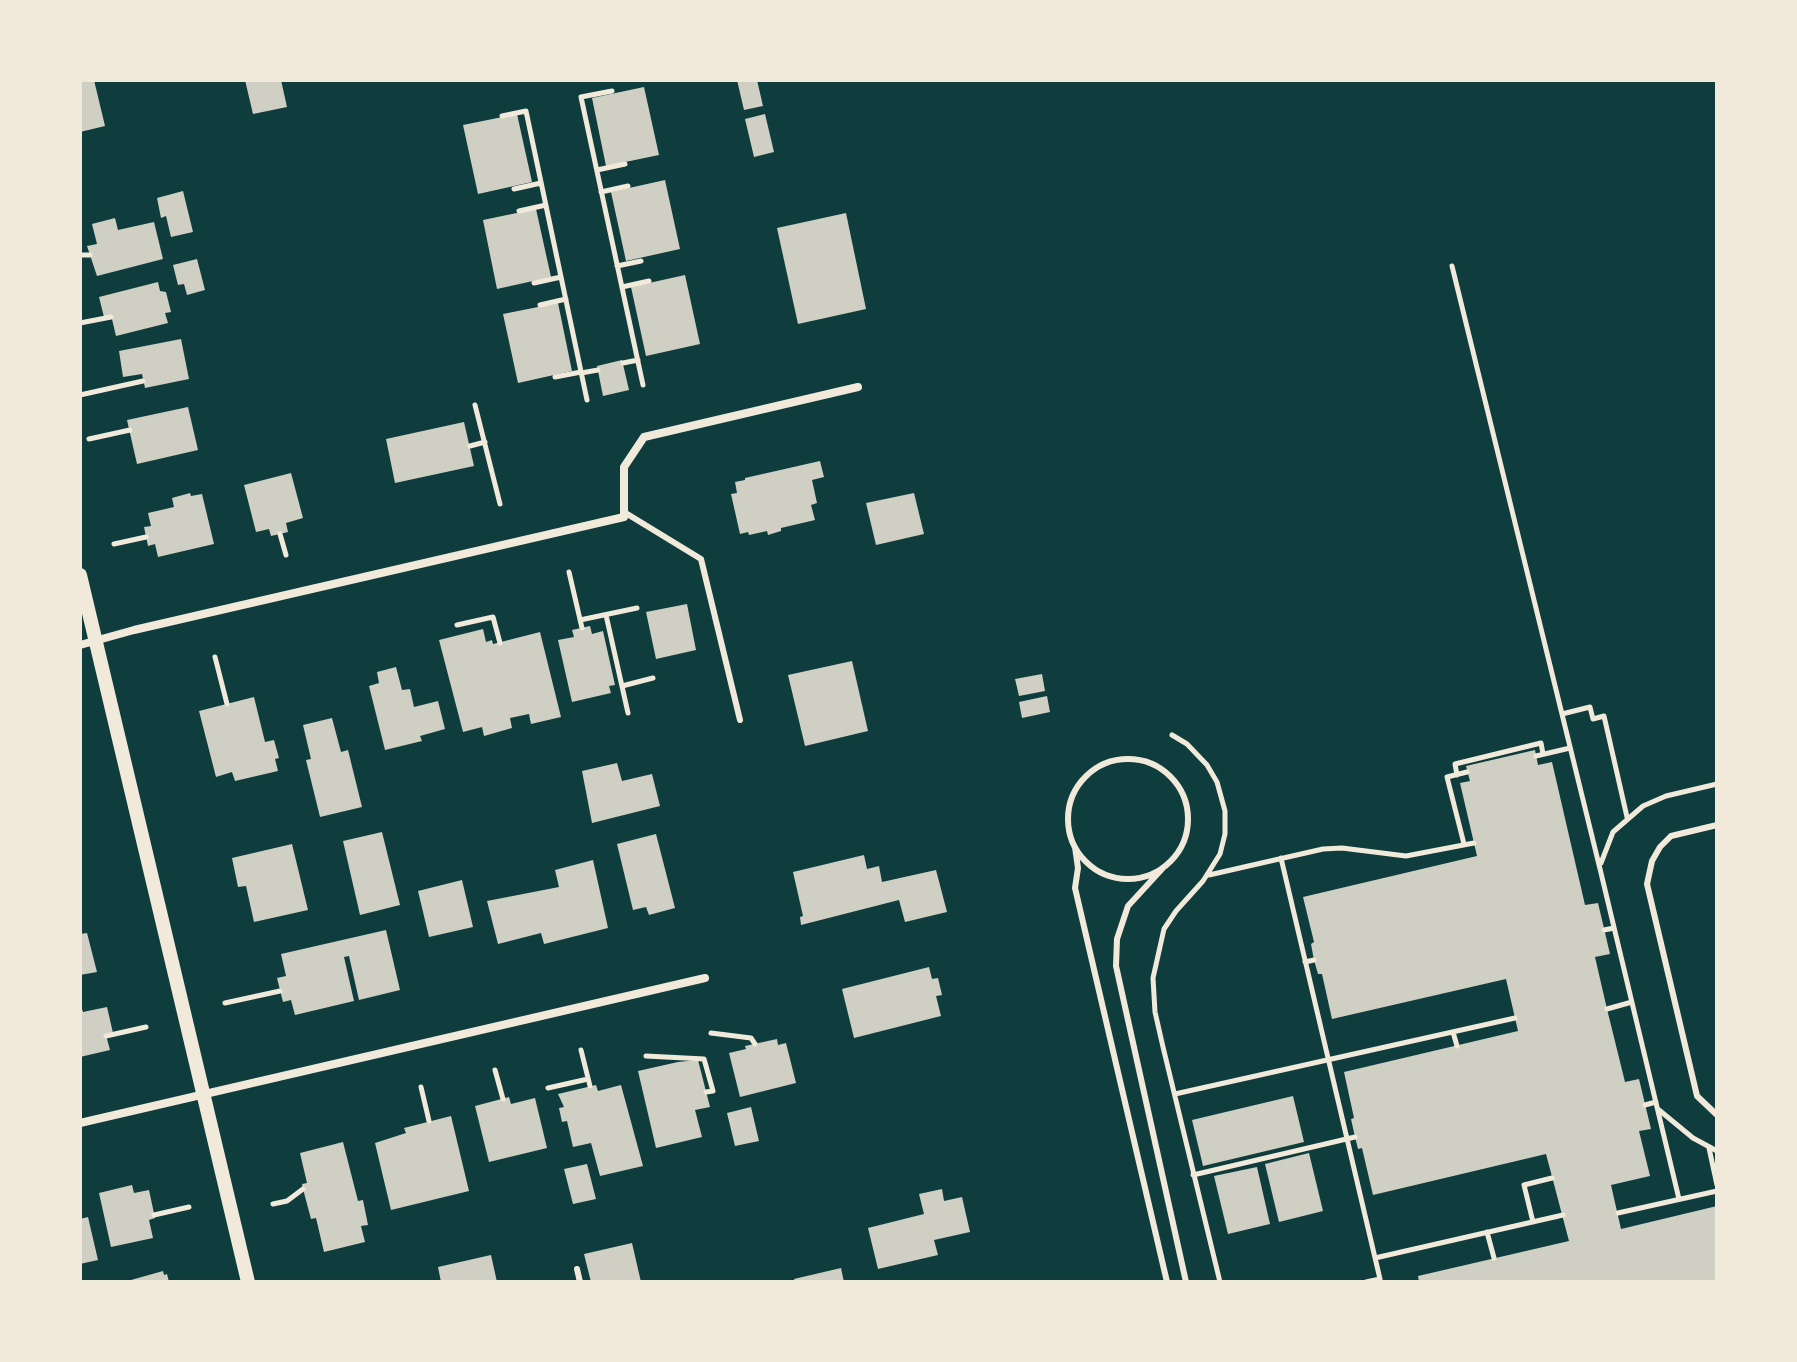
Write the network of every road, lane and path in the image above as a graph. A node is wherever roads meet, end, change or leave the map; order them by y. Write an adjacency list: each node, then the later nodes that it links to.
1 (612, 91): 4 (path)
2 (502, 116): 5 (path)
3 (625, 164): 4 (path)
4 (597, 170): 8 (path)
5 (541, 183): 7 (path); 9 (path)
6 (628, 186): 8 (path)
7 (514, 189)
8 (601, 192): 14 (path)
9 (546, 205): 10 (path); 16 (path)
10 (519, 211)
11 (80, 255): 12 (path)
12 (90, 255)
13 (641, 261): 14 (path)
14 (617, 266): 19 (path)
15 (1452, 266): 60 (path)
16 (561, 277): 18 (path); 20 (path)
17 (649, 281): 19 (path)
18 (534, 283)
19 (622, 287): 24 (path)
20 (566, 299): 21 (path); 27 (path)
21 (540, 305)
22 (111, 317): 23 (path)
23 (80, 323)
24 (638, 360): 25 (path); 30 (path)
25 (623, 363)
26 (598, 370): 27 (path)
27 (581, 372): 28 (path); 33 (path)
28 (555, 377)
29 (143, 381): 32 (path)
30 (643, 385)
31 (858, 387): 40 (street)
32 (80, 395)
33 (587, 400)
34 (475, 405): 37 (path)
35 (130, 430): 36 (path)
36 (89, 439)
37 (485, 442): 38 (path); 39 (path)
38 (470, 446)
39 (500, 504)
40 (624, 512): 52 (street); 61 (lane)
41 (280, 534): 44 (path)
42 (146, 537): 43 (path)
43 (114, 544)
44 (286, 555)
45 (569, 572): 49 (path)
46 (80, 575): 52 (street)
47 (637, 608): 48 (path)
48 (606, 615): 49 (path); 57 (path)
49 (580, 620): 51 (path)
50 (457, 625): 53 (path)
51 (582, 628)
52 (95, 641): 54 (street); 100 (street)
53 (500, 643)
54 (80, 645)
55 (215, 657): 58 (path)
56 (653, 678): 57 (path)
57 (622, 686): 59 (path)
58 (227, 704)
59 (628, 713)
60 (1562, 714): 63 (path); 68 (path)
61 (740, 720)
62 (1172, 735): 76 (path)
63 (1570, 748): 64 (path); 75 (path)
64 (1543, 754): 65 (path); 67 (path)
65 (1536, 756)
66 (1467, 772): 67 (path)
67 (1457, 775): 71 (path)
68 (1627, 818)
69 (1717, 825): 104 (lane)
70 (1474, 843): 71 (path)
71 (1464, 844): 73 (path)
72 (1075, 847): 74 (lane); 74 (lane); 129 (lane)
73 (1281, 858): 76 (path); 80 (path)
74 (1162, 869): 130 (lane)
75 (1601, 873)
76 (1208, 875): 101 (path)
77 (1614, 928): 78 (path)
78 (1604, 930)
79 (1314, 960): 80 (path)
80 (1305, 962): 95 (path)
81 (705, 978): 100 (street)
82 (280, 991): 84 (path)
83 (1632, 1002): 85 (path)
84 (225, 1003)
85 (1607, 1009)
86 (1515, 1018): 88 (path)
87 (146, 1027): 90 (path)
88 (1453, 1032): 92 (path); 95 (path)
89 (711, 1033): 91 (path)
90 (106, 1036)
91 (755, 1044)
92 (1457, 1046)
93 (581, 1050): 98 (path)
94 (646, 1056): 99 (path)
95 (1329, 1060): 101 (path); 110 (path)
96 (495, 1070): 102 (path)
97 (421, 1087): 105 (path)
98 (548, 1088)
99 (706, 1092)
100 (204, 1093): 107 (street); 127 (street)
101 (1175, 1094): 113 (path)
102 (503, 1099)
103 (1645, 1105): 108 (path)
104 (1717, 1115)
105 (429, 1121)
106 (1692, 1121): 108 (path)
107 (80, 1123)
108 (1685, 1131): 111 (path)
109 (1355, 1137): 110 (path)
110 (1347, 1139): 113 (path); 124 (path)
111 (1709, 1147): 112 (path); 115 (path)
112 (1717, 1151)
113 (1193, 1175): 131 (path)
114 (1552, 1178): 122 (path)
115 (1717, 1188): 119 (path)
116 (303, 1189): 117 (path)
117 (273, 1204)
118 (189, 1207): 120 (path)
119 (1618, 1213)
120 (154, 1215)
121 (1563, 1215): 122 (path)
122 (1533, 1222): 123 (path)
123 (1487, 1232): 124 (path); 125 (path)
124 (1375, 1258): 132 (path)
125 (1494, 1258)
126 (577, 1269): 128 (lane)
127 (248, 1282)
128 (580, 1282)
129 (1167, 1282)
130 (1186, 1282)
131 (1220, 1282)
132 (1366, 1282)

